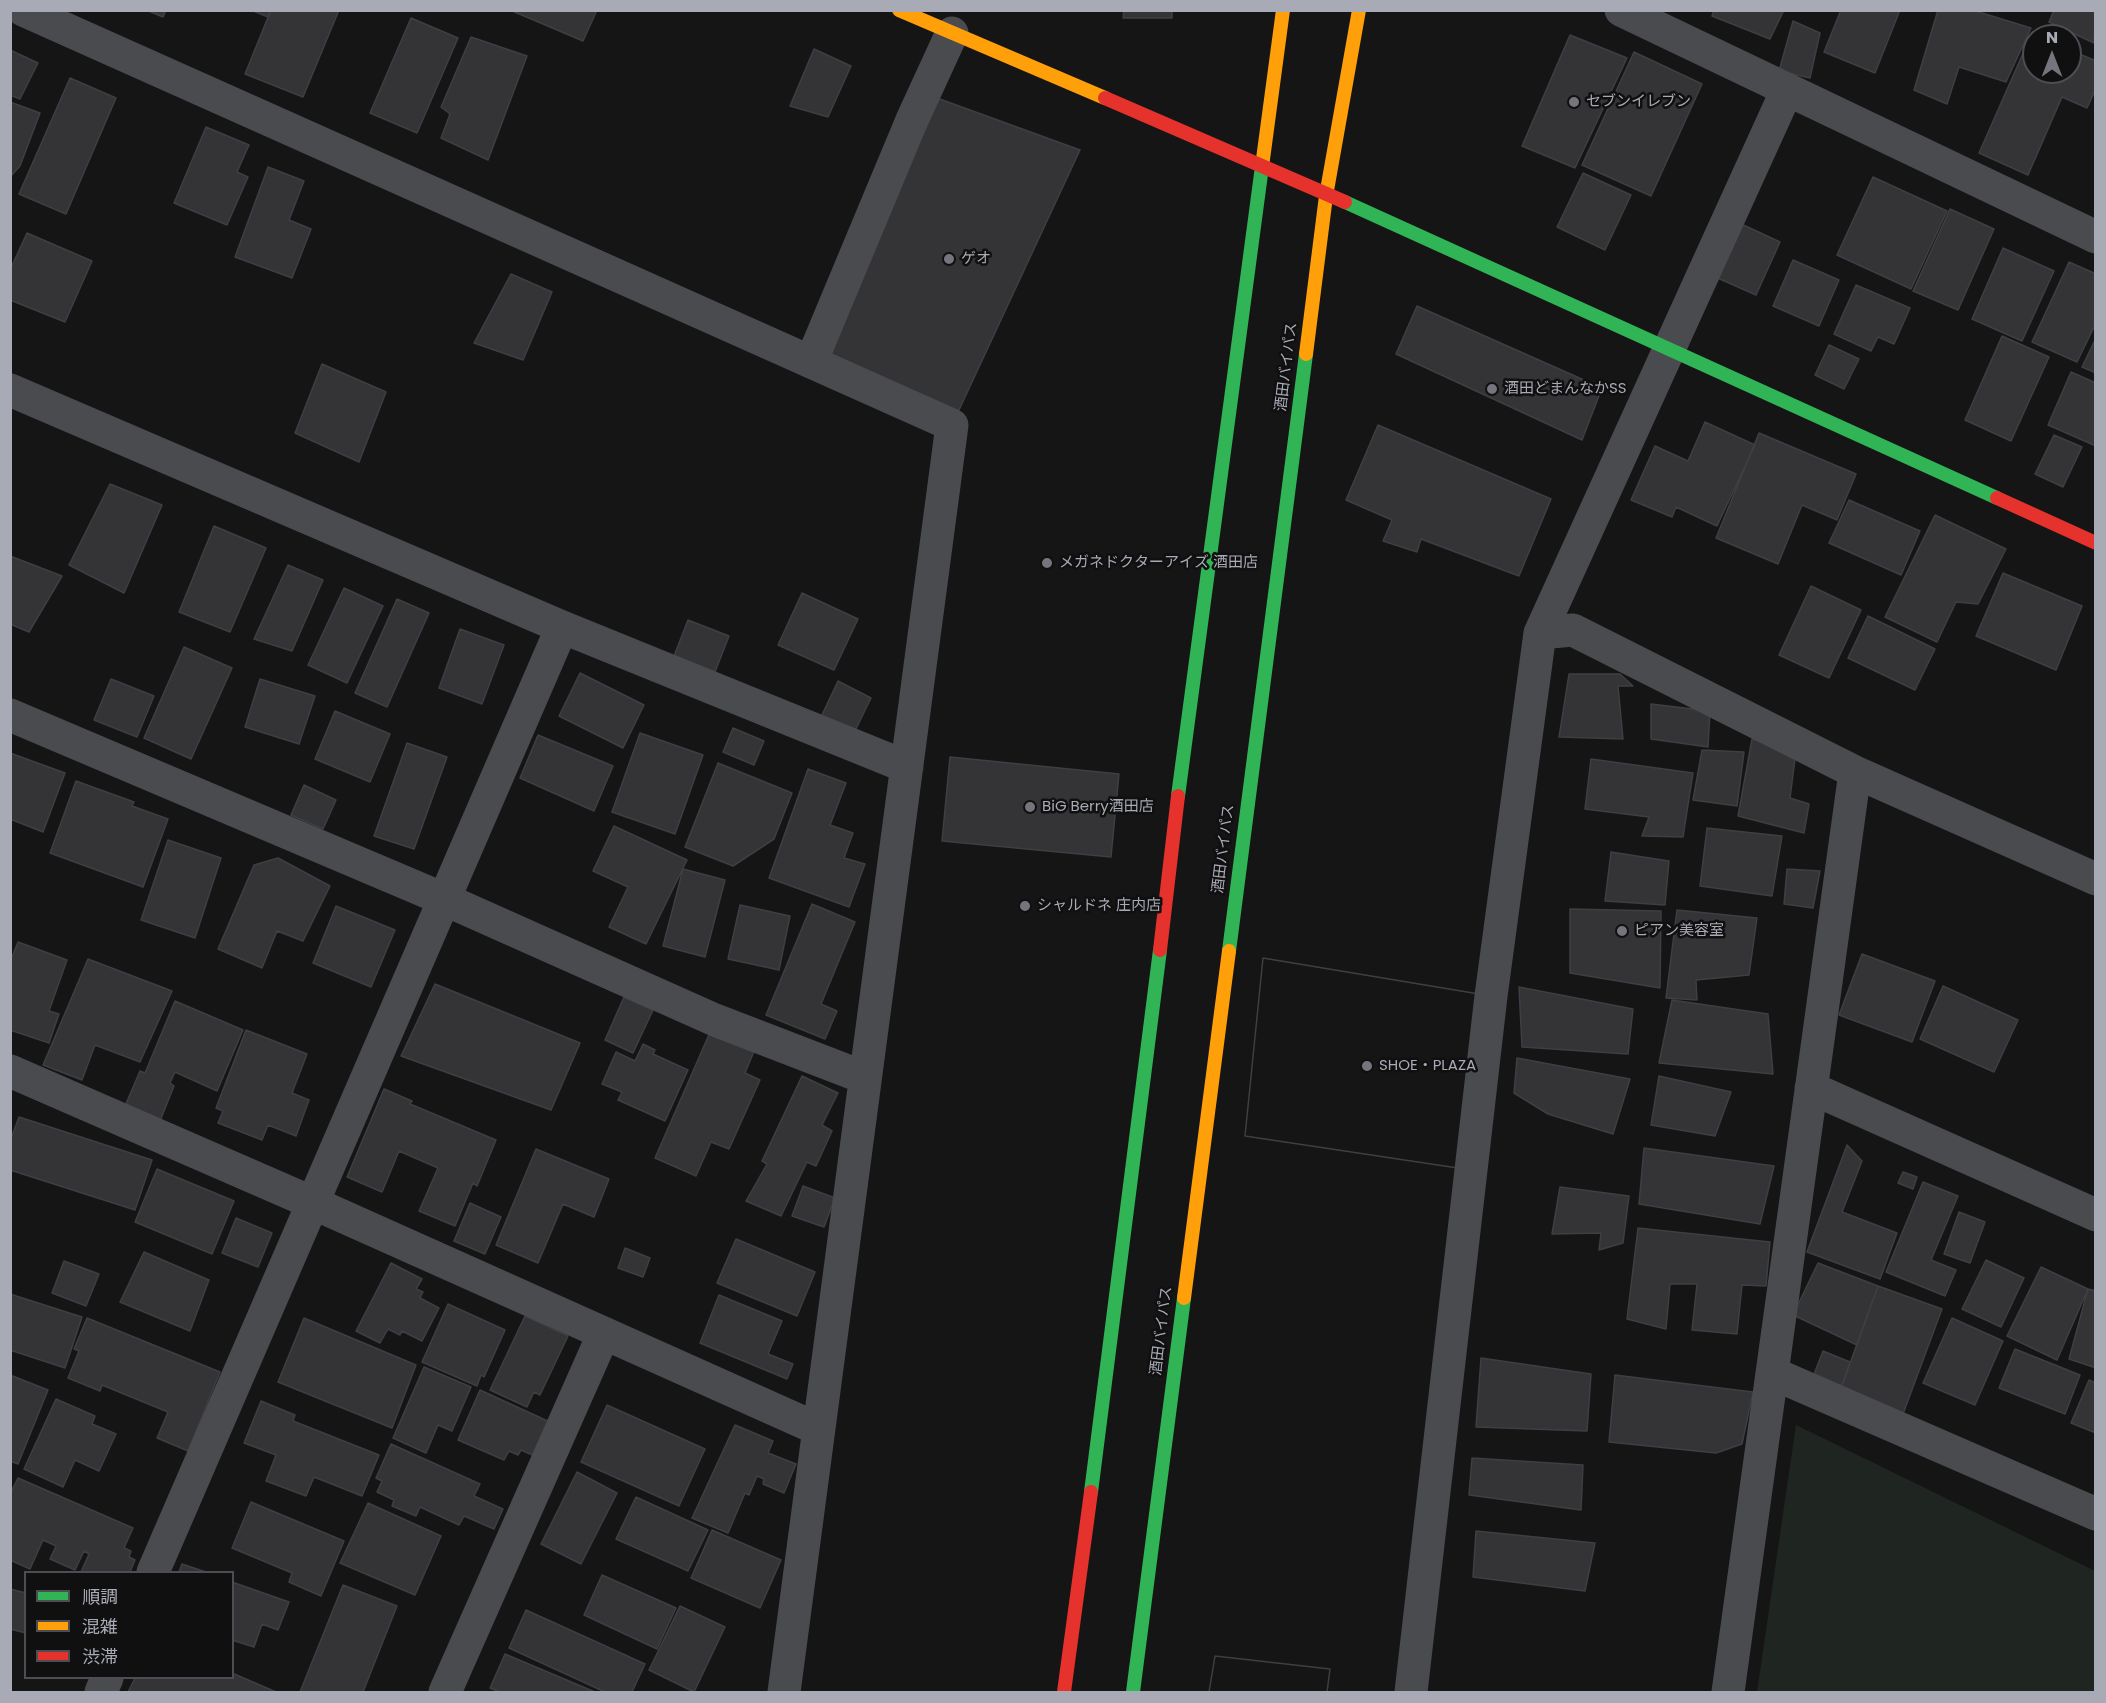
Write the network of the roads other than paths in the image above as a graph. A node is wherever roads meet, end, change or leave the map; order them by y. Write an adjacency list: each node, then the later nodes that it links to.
1 (22, 10): 12 (street)
2 (899, 10): 6 (main road)
3 (1283, 10): 8 (main road)
4 (1359, 10): 9 (main road, 酒田バイパス)
5 (1621, 10): 7 (street)
6 (951, 33): 8 (main road); 12 (street)
7 (1787, 90): 10 (street); 11 (street)
8 (1263, 165): 9 (main road); 34 (main road)
9 (1326, 196): 11 (main road); 35 (main road, 酒田バイパス)
10 (2096, 237)
11 (1670, 351): 14 (main road); 16 (street)
12 (811, 362): 18 (street)
13 (10, 390): 15 (street)
14 (2096, 543)
15 (562, 627): 18 (street); 21 (street)
16 (1540, 633): 19 (street); 36 (street)
17 (10, 714): 21 (street)
18 (907, 768): 23 (street)
19 (1855, 772): 20 (street); 24 (street)
20 (2096, 879)
21 (446, 900): 23 (street); 25 (street)
22 (12, 1075): 25 (street)
23 (863, 1077): 29 (street)
24 (1811, 1088): 26 (street); 28 (street)
25 (313, 1203): 27 (street); 31 (street)
26 (2096, 1215)
27 (604, 1333): 29 (street); 32 (street)
28 (1772, 1373): 30 (street); 37 (street)
29 (818, 1429): 33 (street)
30 (2096, 1515)
31 (153, 1571)
32 (444, 1692)
33 (784, 1692)
34 (1064, 1692)
35 (1133, 1692)
36 (1411, 1692)
37 (1728, 1692)

